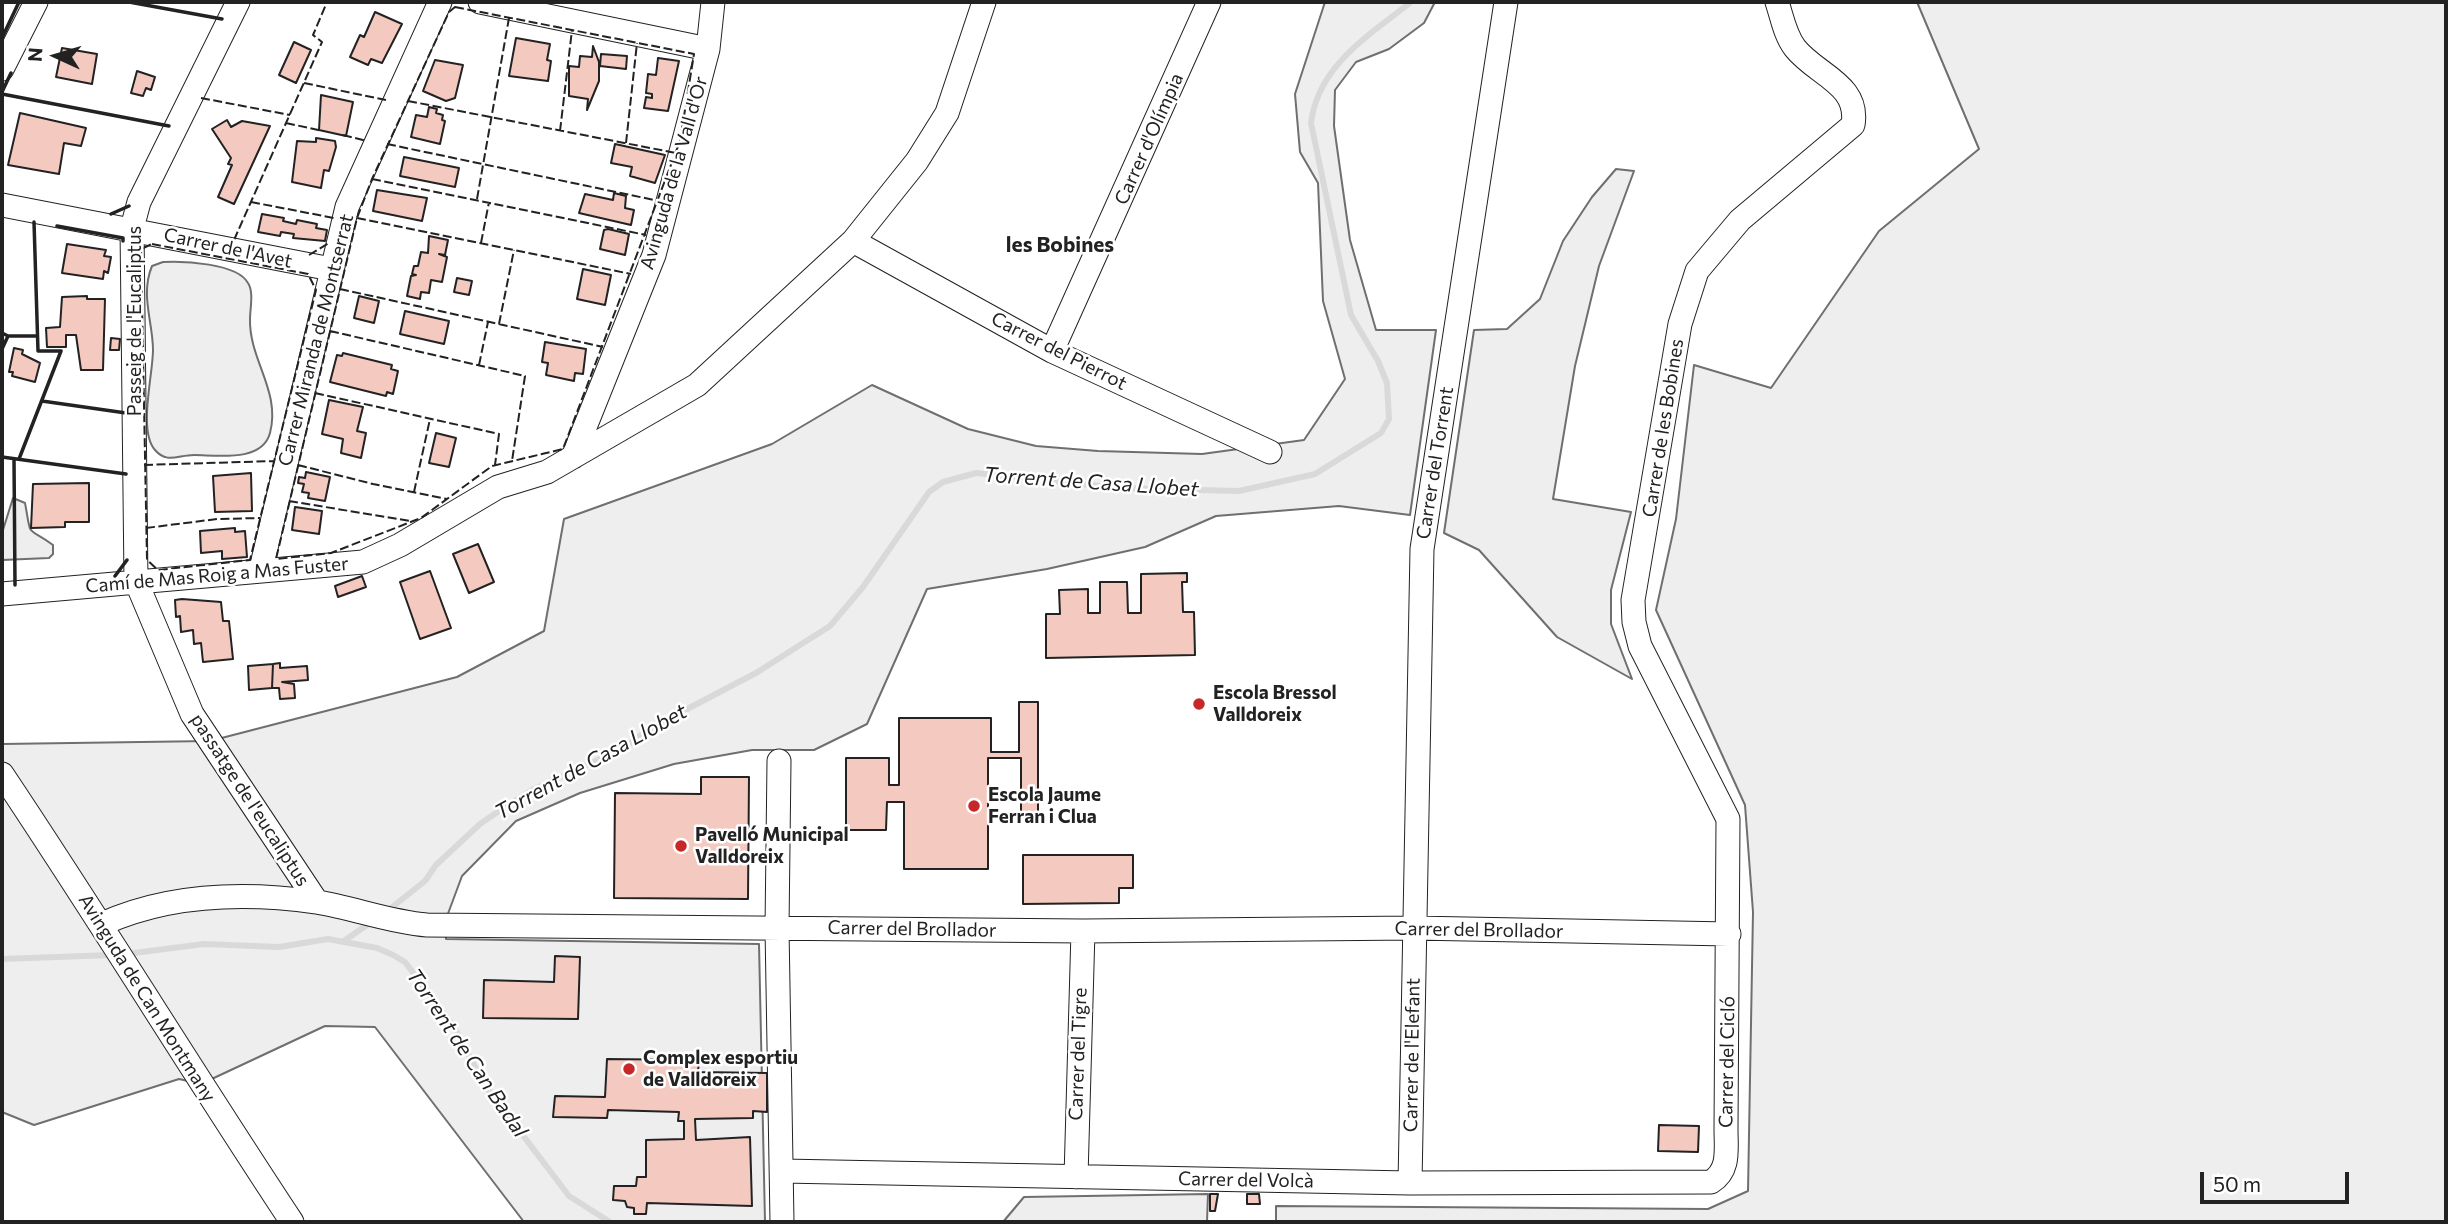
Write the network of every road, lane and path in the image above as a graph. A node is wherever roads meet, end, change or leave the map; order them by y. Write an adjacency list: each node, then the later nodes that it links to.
1 (36, 2): 11 (street)
2 (238, 2): 13 (street, Passeig de l'Eucaliptus)
3 (440, 2): 15 (street, Carrer Miranda de Montserrat)
4 (480, 2): 10 (street)
5 (713, 2): 10 (street, Avinguda de la Vall d'Or)
6 (984, 2): 14 (street, Camí de Mas Roig a Mas Fuster)
7 (1209, 2): 16 (street, Carrer d'Olímpia)
8 (1506, 2): 27 (street, Carrer del Torrent)
9 (1777, 2): 29 (street, Carrer de les Bobines)
10 (708, 49): 18 (street, Avinguda de la Vall d'Or)
11 (2, 69)
12 (2, 205): 13 (street, Carrer de l'Avet)
13 (132, 228): 15 (street, Carrer de l'Avet); 20 (street, Passeig de l'Eucaliptus)
14 (853, 241): 16 (street, Carrer del Pierrot); 18 (street, Camí de Mas Roig a Mas Fuster)
15 (331, 269): 19 (street, Carrer Miranda de Montserrat)
16 (1052, 351): 17 (street, Carrer del Pierrot)
17 (1270, 452)
18 (573, 457): 19 (street, Camí de Mas Roig a Mas Fuster)
19 (261, 569): 20 (street, Camí de Mas Roig a Mas Fuster)
20 (136, 581): 21 (street, Camí de Mas Roig a Mas Fuster); 24 (street, passatge de l'eucaliptus)
21 (2, 594)
22 (779, 761): 26 (street)
23 (2, 774): 25 (street, Avinguda de Can Montmany)
24 (317, 902): 25 (street, Carrer del Brollador); 26 (street, Carrer del Brollador)
25 (102, 924): 34 (street, Avinguda de Can Montmany)
26 (777, 928): 28 (street, Carrer del Brollador); 30 (street)
27 (1414, 928): 28 (street, Carrer del Brollador); 29 (street, Carrer del Brollador); 32 (street, Carrer de l'Elefant)
28 (1083, 931): 31 (street, Carrer del Tigre)
29 (1729, 934): 33 (street, Carrer del Cicló)
30 (782, 1171): 31 (street, Carrer del Volcà); 35 (street)
31 (1076, 1177): 32 (street, Carrer del Volcà)
32 (1410, 1182): 33 (street, Carrer del Volcà)
33 (1711, 1182)
34 (292, 1222)
35 (782, 1222)

